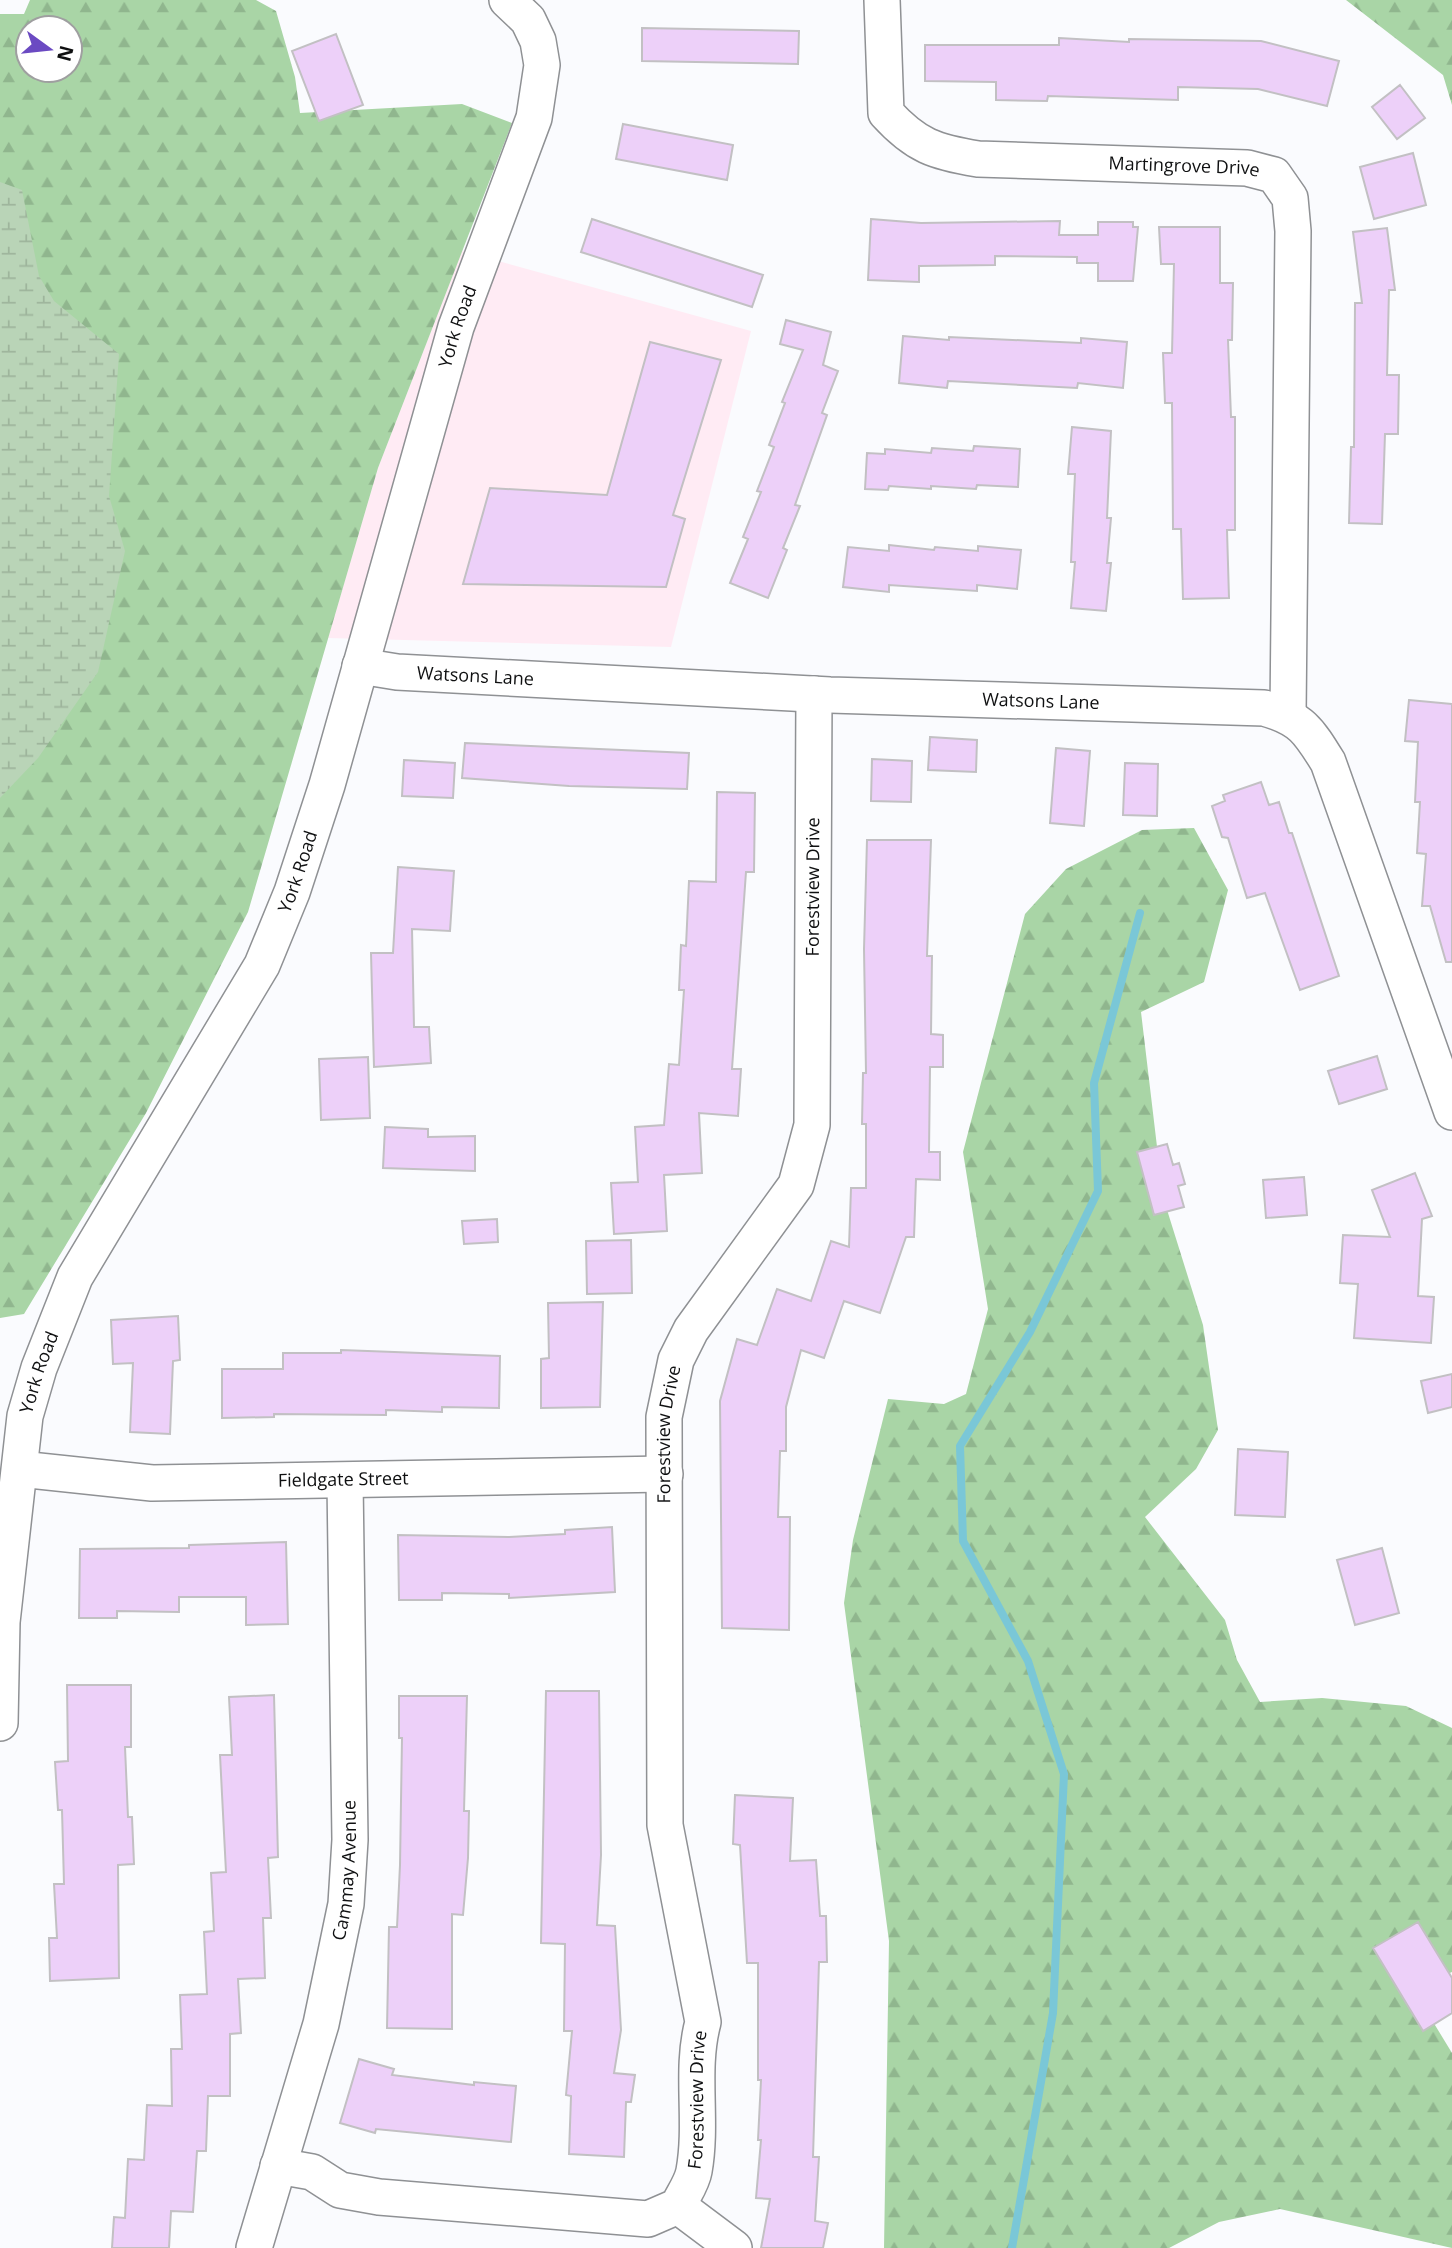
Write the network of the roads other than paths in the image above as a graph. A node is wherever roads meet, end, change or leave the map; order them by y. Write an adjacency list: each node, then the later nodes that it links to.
1 (882, 0): 5 (street, Martingrove Drive)
2 (526, 7): 3 (street, York Road)
3 (360, 666): 4 (street, Watsons Lane); 7 (street, York Road)
4 (814, 694): 5 (street, Watsons Lane); 8 (street, Forestview Drive)
5 (1288, 715): 6 (street)
6 (1452, 1112)
7 (20, 1469): 9 (street, Fieldgate Street); 10 (street, York Road)
8 (665, 1474): 9 (street, Fieldgate Street); 12 (street, Forestview Drive)
9 (345, 1481): 11 (street, Cammay Avenue)
10 (0, 1723)
11 (278, 2166): 12 (street); 13 (street, Cammay Avenue)
12 (678, 2206): 14 (street)
13 (254, 2248)
14 (734, 2248)

